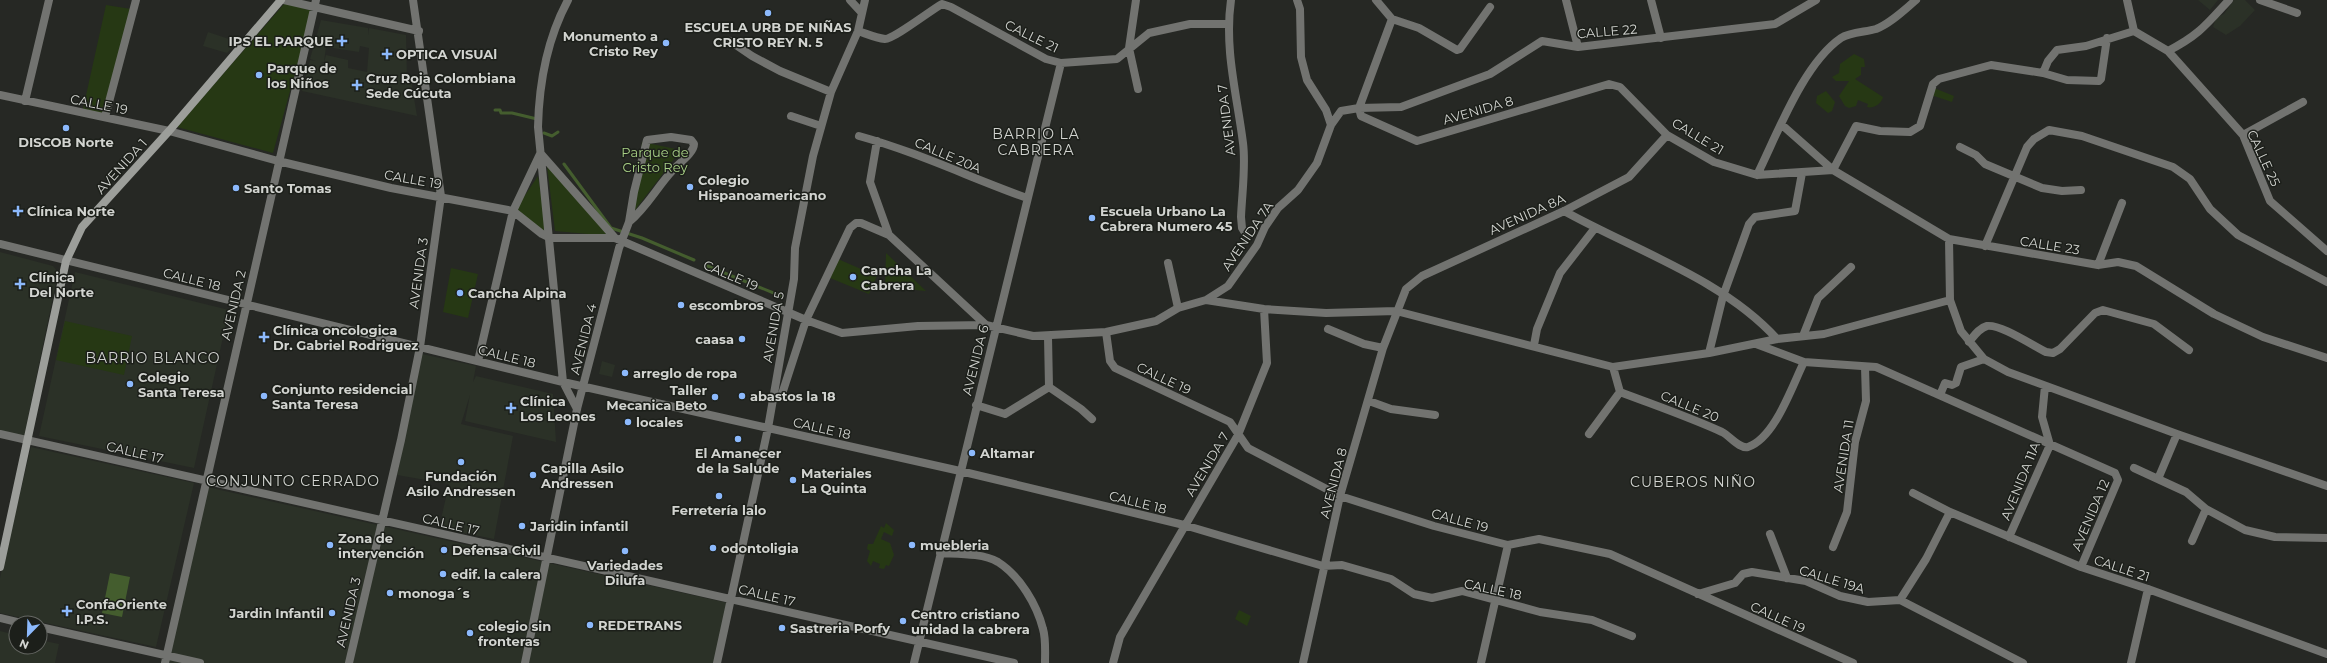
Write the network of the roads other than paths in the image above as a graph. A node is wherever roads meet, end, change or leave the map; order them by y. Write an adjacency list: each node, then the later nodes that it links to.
1 (49, 0): 41 (street)
2 (136, 0): 44 (street)
3 (282, 0): 20 (street); 49 (street, AVENIDA 1)
4 (413, 0): 26 (street, AVENIDA 3)
5 (568, 0): 55 (street)
6 (850, 0): 22 (street)
7 (865, 0): 22 (street, AVENIDA 5)
8 (1136, 0): 33 (street)
9 (1231, 0): 25 (street, AVENIDA 7)
10 (1297, 0): 46 (street)
11 (1376, 0): 24 (street)
12 (1566, 0): 32 (street)
13 (1651, 0): 29 (street)
14 (1816, 0): 29 (street, CALLE 22)
15 (1916, 0): 48 (street)
16 (2127, 0): 28 (street)
17 (2229, 0): 34 (street)
18 (2260, 0): 23 (street)
19 (944, 2): 27 (street, CALLE 21); 35 (street, CALLE 21)
20 (315, 3): 26 (street); 56 (street, AVENIDA 2)
21 (1490, 7): 24 (street)
22 (862, 12): 27 (street, AVENIDA 5)
23 (2297, 13)
24 (1392, 18): 43 (street)
25 (1227, 24): 33 (street, CALLE 21); 70 (street, AVENIDA 7)
26 (419, 31): 62 (street, AVENIDA 3)
27 (858, 31): 39 (street, AVENIDA 5)
28 (2134, 31): 30 (street); 34 (street, CALLE 25)
29 (1661, 38): 32 (street, CALLE 22)
30 (2107, 38): 36 (street); 36 (street)
31 (730, 41): 39 (street)
32 (1578, 47): 43 (street, CALLE 22)
33 (1129, 48): 35 (street, CALLE 21); 38 (street)
34 (2168, 51): 51 (street, CALLE 25)
35 (1061, 63): 63 (street, AVENIDA 6)
36 (2043, 73): 57 (street)
37 (1614, 85): 43 (street, AVENIDA 8); 50 (street, CALLE 21)
38 (1138, 89)
39 (831, 92): 47 (street, AVENIDA 5)
40 (0, 95): 41 (street, CALLE 19)
41 (25, 101): 44 (street, CALLE 19)
42 (2303, 102): 51 (street)
43 (1359, 108): 46 (street, AVENIDA 7A)
44 (106, 116): 49 (street, CALLE 19)
45 (790, 116): 47 (street)
46 (1331, 125): 83 (street, AVENIDA 7A)
47 (821, 126): 116 (street, AVENIDA 5)
48 (1782, 126): 57 (street, CALLE 23); 59 (street)
49 (169, 131): 56 (street, CALLE 19); 77 (street, AVENIDA 1)
50 (1667, 135): 59 (street, CALLE 21); 66 (street, AVENIDA 8A)
51 (2243, 135): 76 (street, CALLE 25)
52 (859, 136): 53 (street, CALLE 20A)
53 (877, 141): 63 (street, CALLE 20A); 69 (street)
54 (1960, 147): 60 (street)
55 (541, 154): 65 (street); 71 (street); 72 (street)
56 (278, 161): 62 (street, CALLE 19); 85 (street, AVENIDA 2)
57 (1833, 170): 58 (street, CALLE 21); 73 (street, CALLE 23)
58 (1802, 173): 59 (street, CALLE 21); 82 (street)
59 (1757, 175)
60 (2014, 177): 61 (street); 75 (street); 81 (street)
61 (2081, 190)
62 (441, 196): 65 (street, CALLE 19); 100 (street, AVENIDA 3)
63 (1027, 198): 91 (street, AVENIDA 6)
64 (2122, 203): 79 (street)
65 (513, 210): 71 (street, CALLE 19); 106 (street)
66 (1564, 211): 68 (street); 88 (street, AVENIDA 8A)
67 (628, 226): 67 (street, AVENIDA 4); 111 (street, AVENIDA 4)
68 (1595, 228): 82 (street); 99 (street)
69 (889, 236): 89 (street); 90 (street)
70 (1247, 236)
71 (550, 238): 72 (street, CALLE 19); 110 (street)
72 (615, 238): 89 (street, CALLE 19)
73 (1950, 239): 75 (street, CALLE 23); 84 (street)
74 (0, 244): 77 (street, CALLE 18)
75 (1985, 246): 79 (street, CALLE 23)
76 (2327, 251)
77 (66, 260): 85 (street, CALLE 18); 127 (street, AVENIDA 1)
78 (1168, 263): 86 (street)
79 (2098, 265): 104 (street, CALLE 23)
80 (1852, 267): 95 (street)
81 (2327, 282)
82 (1723, 296): 96 (street); 103 (street)
83 (1206, 300): 86 (street, CALLE 19); 87 (street)
84 (1950, 300): 95 (street); 97 (street)
85 (246, 304): 100 (street, CALLE 18); 132 (street, AVENIDA 2)
86 (1178, 308): 93 (street, CALLE 19)
87 (1264, 309): 88 (street); 126 (street, AVENIDA 7)
88 (1396, 312): 99 (street); 101 (street, AVENIDA 8)
89 (806, 320): 90 (street, CALLE 19); 116 (street)
90 (986, 325): 91 (street, CALLE 19)
91 (996, 327): 94 (street, CALLE 19); 118 (street, AVENIDA 6)
92 (1328, 329): 101 (street)
93 (1106, 332): 94 (street, CALLE 19); 126 (street, CALLE 19)
94 (1048, 336): 113 (street)
95 (1803, 336): 96 (street)
96 (1777, 339): 98 (street)
97 (1969, 342): 102 (street); 105 (street)
98 (1756, 344): 103 (street); 107 (street)
99 (1534, 345): 108 (street)
100 (420, 347): 106 (street, CALLE 18); 138 (street, AVENIDA 3)
101 (1384, 348): 117 (street, AVENIDA 8)
102 (2189, 350)
103 (1709, 353): 108 (street)
104 (2327, 358)
105 (1984, 359): 112 (street); 115 (street)
106 (478, 361): 110 (street, CALLE 18)
107 (1804, 362): 109 (street); 114 (street, CALLE 20)
108 (1613, 367): 114 (street)
109 (1865, 367): 115 (street); 145 (street, AVENIDA 11)
110 (563, 382): 111 (street, CALLE 18); 119 (street)
111 (583, 386): 119 (street, AVENIDA 4); 122 (street, CALLE 18)
112 (2046, 386): 125 (street); 128 (street, AVENIDA 11A)
113 (1049, 387): 118 (street); 121 (street)
114 (1620, 392): 124 (street)
115 (1940, 395): 128 (street)
116 (772, 400): 122 (street, AVENIDA 5)
117 (1369, 401): 120 (street); 135 (street, AVENIDA 8)
118 (976, 405): 130 (street, AVENIDA 6)
119 (577, 409): 147 (street, AVENIDA 4)
120 (1435, 415)
121 (1092, 419)
122 (768, 428): 130 (street, CALLE 18); 154 (street, AVENIDA 5)
123 (0, 434): 127 (street, CALLE 17)
124 (1589, 434)
125 (2177, 434): 131 (street); 133 (street)
126 (1238, 435): 135 (street, CALLE 19); 139 (street, AVENIDA 7)
127 (27, 440): 132 (street, CALLE 17); 149 (street, AVENIDA 1)
128 (2050, 445): 141 (street, AVENIDA 11A); 150 (street, AVENIDA 12)
129 (2134, 468): 131 (street)
130 (960, 471): 139 (street, CALLE 18); 146 (street, AVENIDA 6)
131 (2158, 479): 136 (street)
132 (206, 480): 138 (street, CALLE 17); 161 (street, AVENIDA 2)
133 (2327, 486)
134 (1913, 493): 137 (street, CALLE 21)
135 (1340, 496): 144 (street, CALLE 19); 148 (street, AVENIDA 8)
136 (2206, 510): 142 (street); 143 (street)
137 (1950, 512): 141 (street, CALLE 21); 156 (street)
138 (383, 520): 147 (street, CALLE 17); 164 (street, AVENIDA 3)
139 (1184, 525): 148 (street, CALLE 18); 170 (street, AVENIDA 7)
140 (1770, 534): 151 (street)
141 (2009, 537): 150 (street, CALLE 21)
142 (2327, 538)
143 (2192, 541)
144 (1508, 545): 153 (street, CALLE 19); 155 (street)
145 (1833, 547)
146 (940, 553): 159 (street, AVENIDA 6); 169 (street)
147 (548, 558): 154 (street, CALLE 17); 165 (street, AVENIDA 4)
148 (1323, 566): 155 (street, CALLE 18); 171 (street, AVENIDA 8)
149 (0, 567)
150 (2081, 567): 152 (street, CALLE 21)
151 (1787, 578): 153 (street, CALLE 19A); 156 (street, CALLE 19A)
152 (2148, 589): 160 (street, CALLE 21); 175 (street)
153 (1698, 594): 162 (street, CALLE 19)
154 (730, 599): 159 (street, CALLE 17); 166 (street, AVENIDA 5)
155 (1495, 599): 158 (street, CALLE 18); 172 (street)
156 (1900, 600): 174 (street)
157 (48, 629): 161 (street)
158 (1632, 636)
159 (918, 641): 167 (street, AVENIDA 6); 168 (street, CALLE 17)
160 (2327, 654)
161 (166, 659): 163 (street)
162 (1838, 660): 173 (street, CALLE 19)
163 (200, 663)
164 (349, 663)
165 (525, 663)
166 (717, 663)
167 (914, 663)
168 (1014, 663)
169 (1045, 663)
170 (1113, 663)
171 (1303, 663)
172 (1481, 663)
173 (1853, 663)
174 (2023, 663)
175 (2131, 663)

